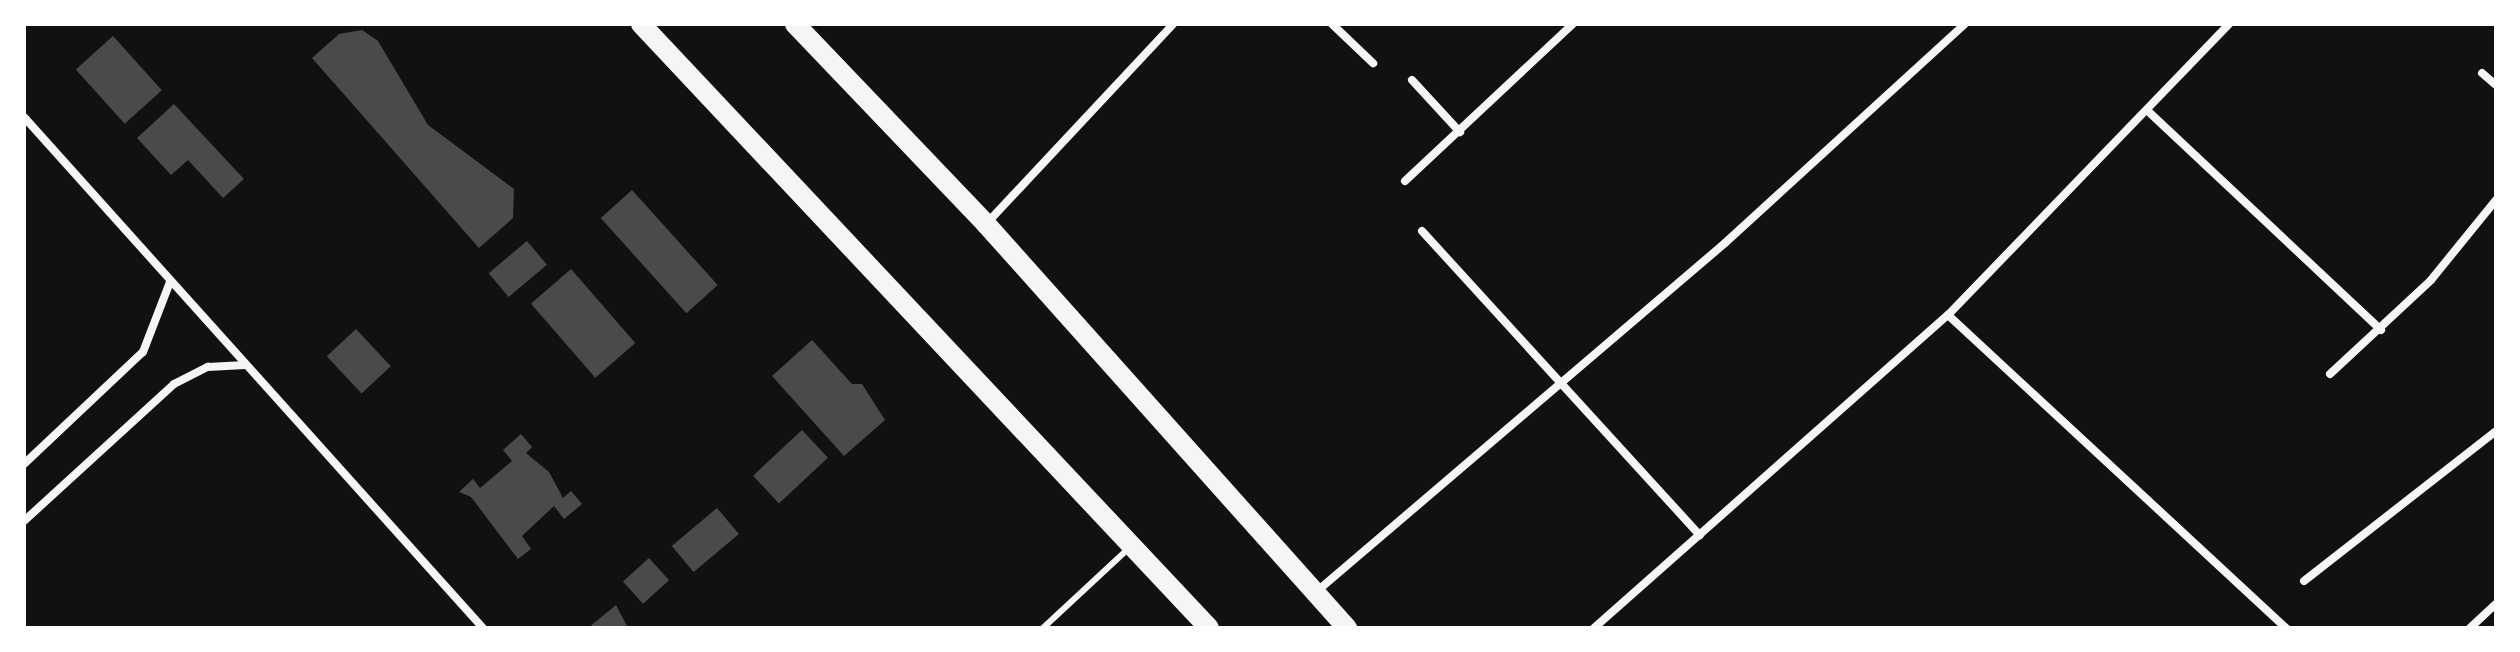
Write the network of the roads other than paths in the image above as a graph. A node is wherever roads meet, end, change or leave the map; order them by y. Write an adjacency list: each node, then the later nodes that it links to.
1 (641, 24): 29 (main road)
2 (795, 24): 17 (main road)
3 (1173, 24): 17 (street)
4 (1332, 24): 8 (street)
5 (1573, 24): 14 (street)
6 (1965, 24): 24 (street)
7 (2229, 24): 12 (street)
8 (1373, 63)
9 (2482, 73): 11 (street)
10 (1412, 80): 14 (street)
11 (2496, 85)
12 (2150, 113): 20 (street); 21 (street)
13 (24, 117): 19 (street)
14 (1460, 132): 15 (street)
15 (1405, 181)
16 (2496, 200): 21 (street)
17 (986, 224): 31 (main road)
18 (1422, 231): 24 (street)
19 (170, 282): 22 (street); 26 (street)
20 (1948, 315): 28 (street); 38 (street)
21 (2381, 330): 23 (street)
22 (245, 365): 27 (street); 33 (street)
23 (2330, 374)
24 (1562, 385): 28 (street); 31 (street)
25 (2496, 431): 30 (street)
26 (24, 464)
27 (24, 521)
28 (1700, 535): 37 (street)
29 (1133, 544): 34 (lane); 35 (main road)
30 (2304, 581)
31 (1315, 593): 36 (main road)
32 (2496, 604): 39 (street)
33 (483, 628)
34 (1043, 628)
35 (1209, 628)
36 (1347, 628)
37 (1594, 628)
38 (2286, 628)
39 (2470, 628)

